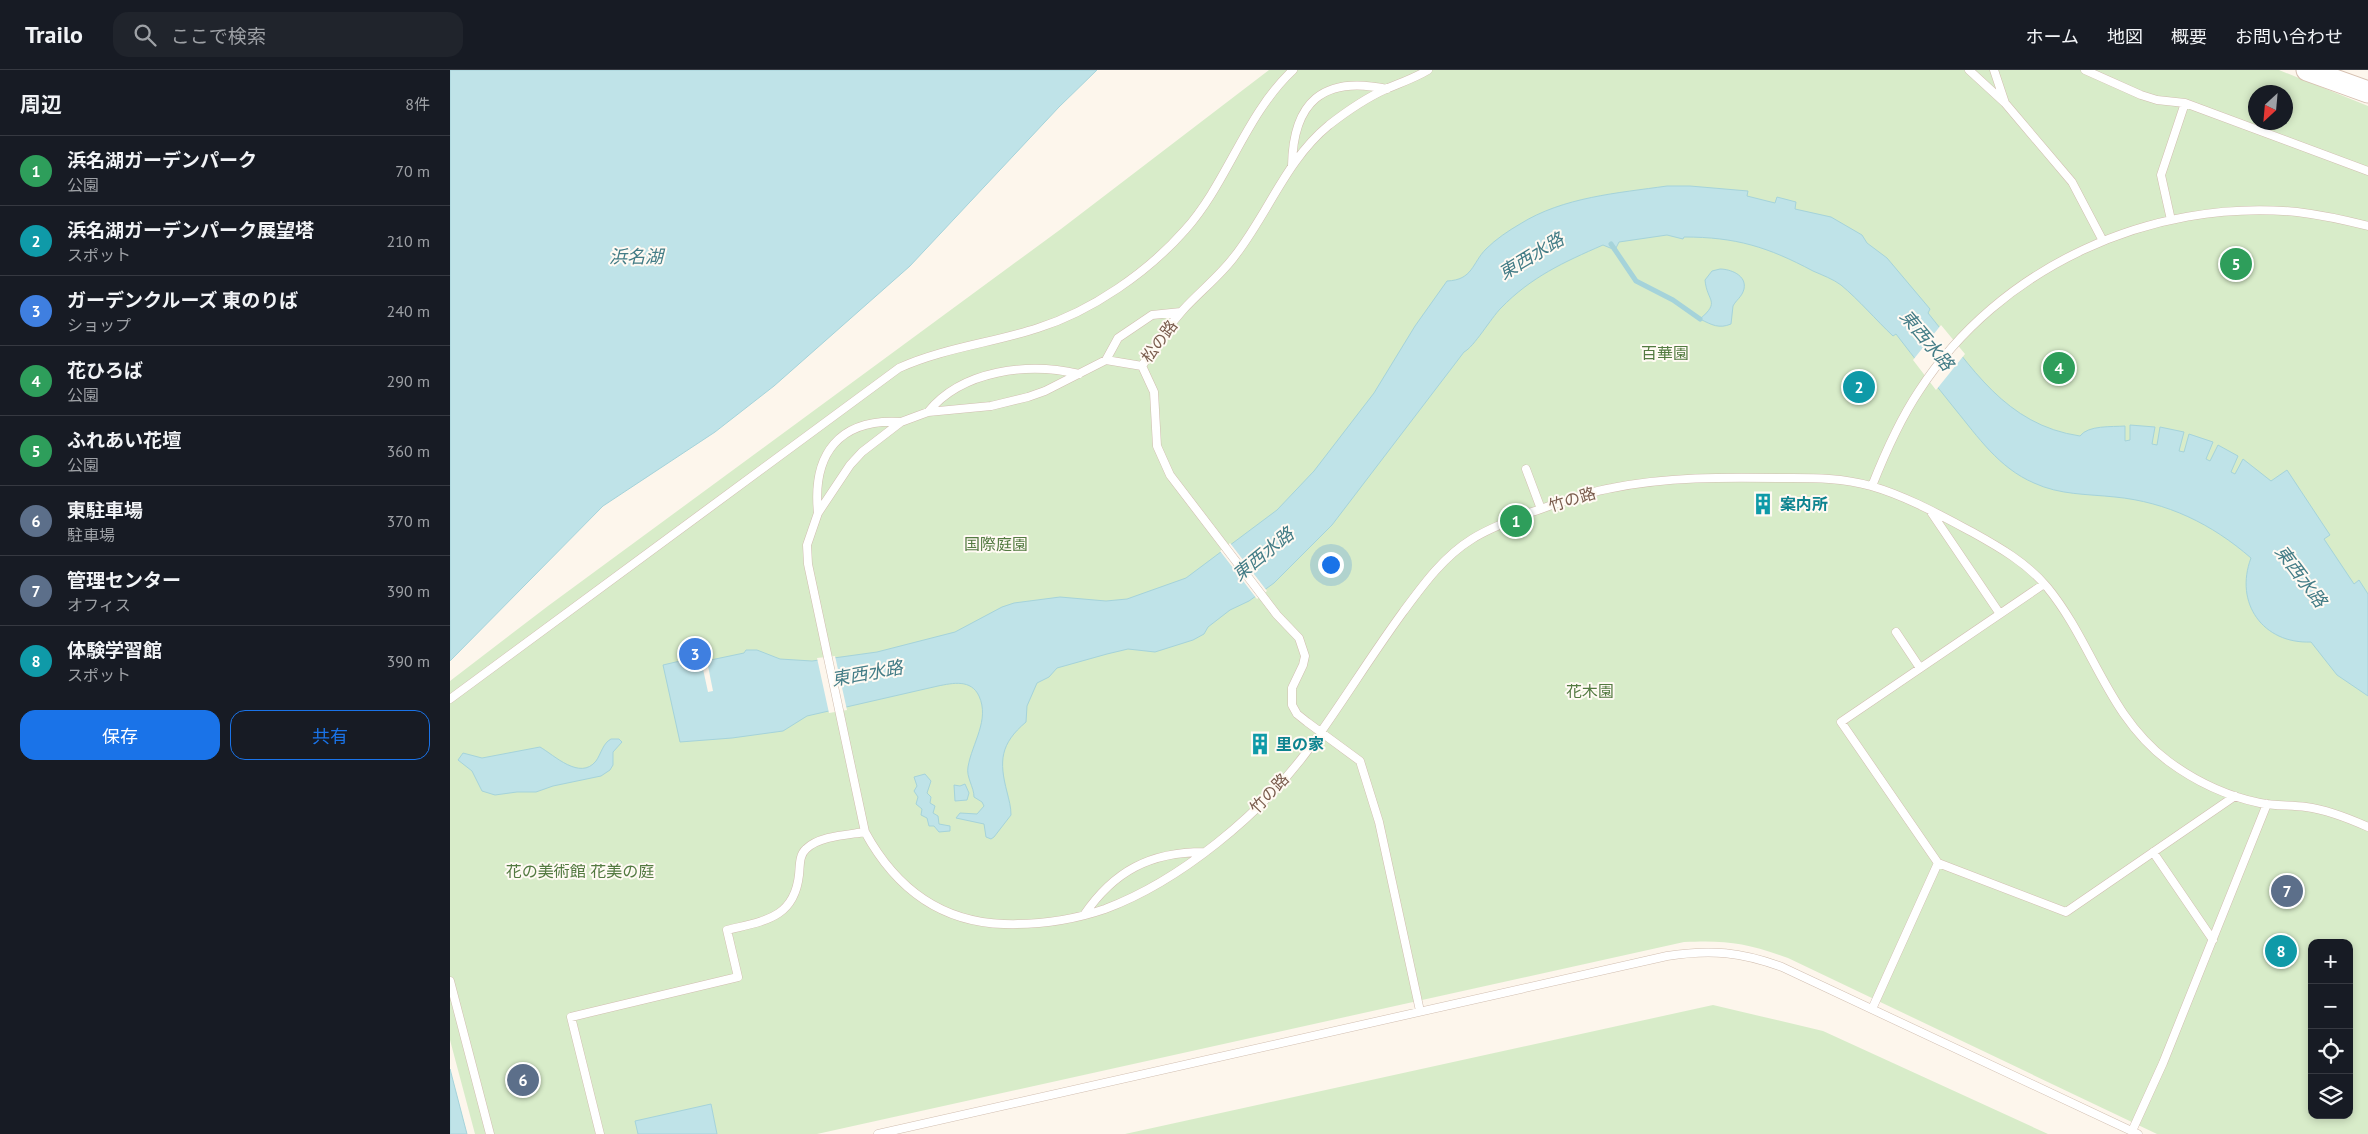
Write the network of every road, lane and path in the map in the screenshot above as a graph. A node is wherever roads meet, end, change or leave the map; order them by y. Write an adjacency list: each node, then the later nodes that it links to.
1 (1293, 70): 31 (lane)
2 (1428, 70): 7 (lane, 松の路)
3 (1969, 70): 9 (lane)
4 (1994, 70): 9 (lane)
5 (2086, 70): 10 (lane)
6 (2307, 70): 8 (main road)
7 (1387, 89): 11 (lane, 松の路); 11 (lane)
8 (2368, 92)
9 (2005, 103): 15 (lane)
10 (2186, 103): 12 (lane); 13 (lane)
11 (1292, 166): 16 (lane, 松の路)
12 (2368, 171)
13 (2170, 220): 14 (lane); 15 (lane)
14 (2368, 226)
15 (2103, 241): 23 (lane)
16 (1181, 312): 17 (lane); 18 (lane, 松の路)
17 (1106, 360): 18 (lane, 松の路); 19 (lane)
18 (1142, 366): 32 (lane)
19 (1079, 374): 20 (lane); 20 (lane)
20 (928, 412): 21 (lane)
21 (900, 422): 26 (lane); 26 (lane)
22 (1526, 468): 24 (lane)
23 (1872, 486): 24 (lane, 竹の路); 25 (lane, 竹の路)
24 (1541, 509): 32 (lane, 竹の路)
25 (1930, 511): 27 (lane, 竹の路); 28 (lane)
26 (818, 513): 36 (lane, 竹の路)
27 (2044, 584): 28 (lane); 33 (lane, 竹の路)
28 (2000, 614): 30 (lane)
29 (1896, 632): 30 (lane)
30 (1920, 668): 39 (lane)
31 (450, 699)
32 (1321, 732): 37 (lane, 竹の路); 44 (lane)
33 (2235, 796): 34 (lane, 竹の路); 38 (lane)
34 (2267, 804): 35 (lane, 竹の路); 41 (lane)
35 (2368, 826)
36 (864, 832): 40 (lane, 竹の路); 47 (lane)
37 (1204, 852): 40 (lane, 竹の路); 40 (lane)
38 (2153, 852): 39 (lane); 41 (lane)
39 (1938, 863): 43 (lane)
40 (1084, 915)
41 (2213, 940): 45 (lane)
42 (450, 981): 46 (lane)
43 (1872, 1009): 44 (lane); 45 (lane)
44 (1420, 1011): 48 (lane)
45 (2135, 1132)
46 (490, 1134)
47 (600, 1134)
48 (878, 1134)

